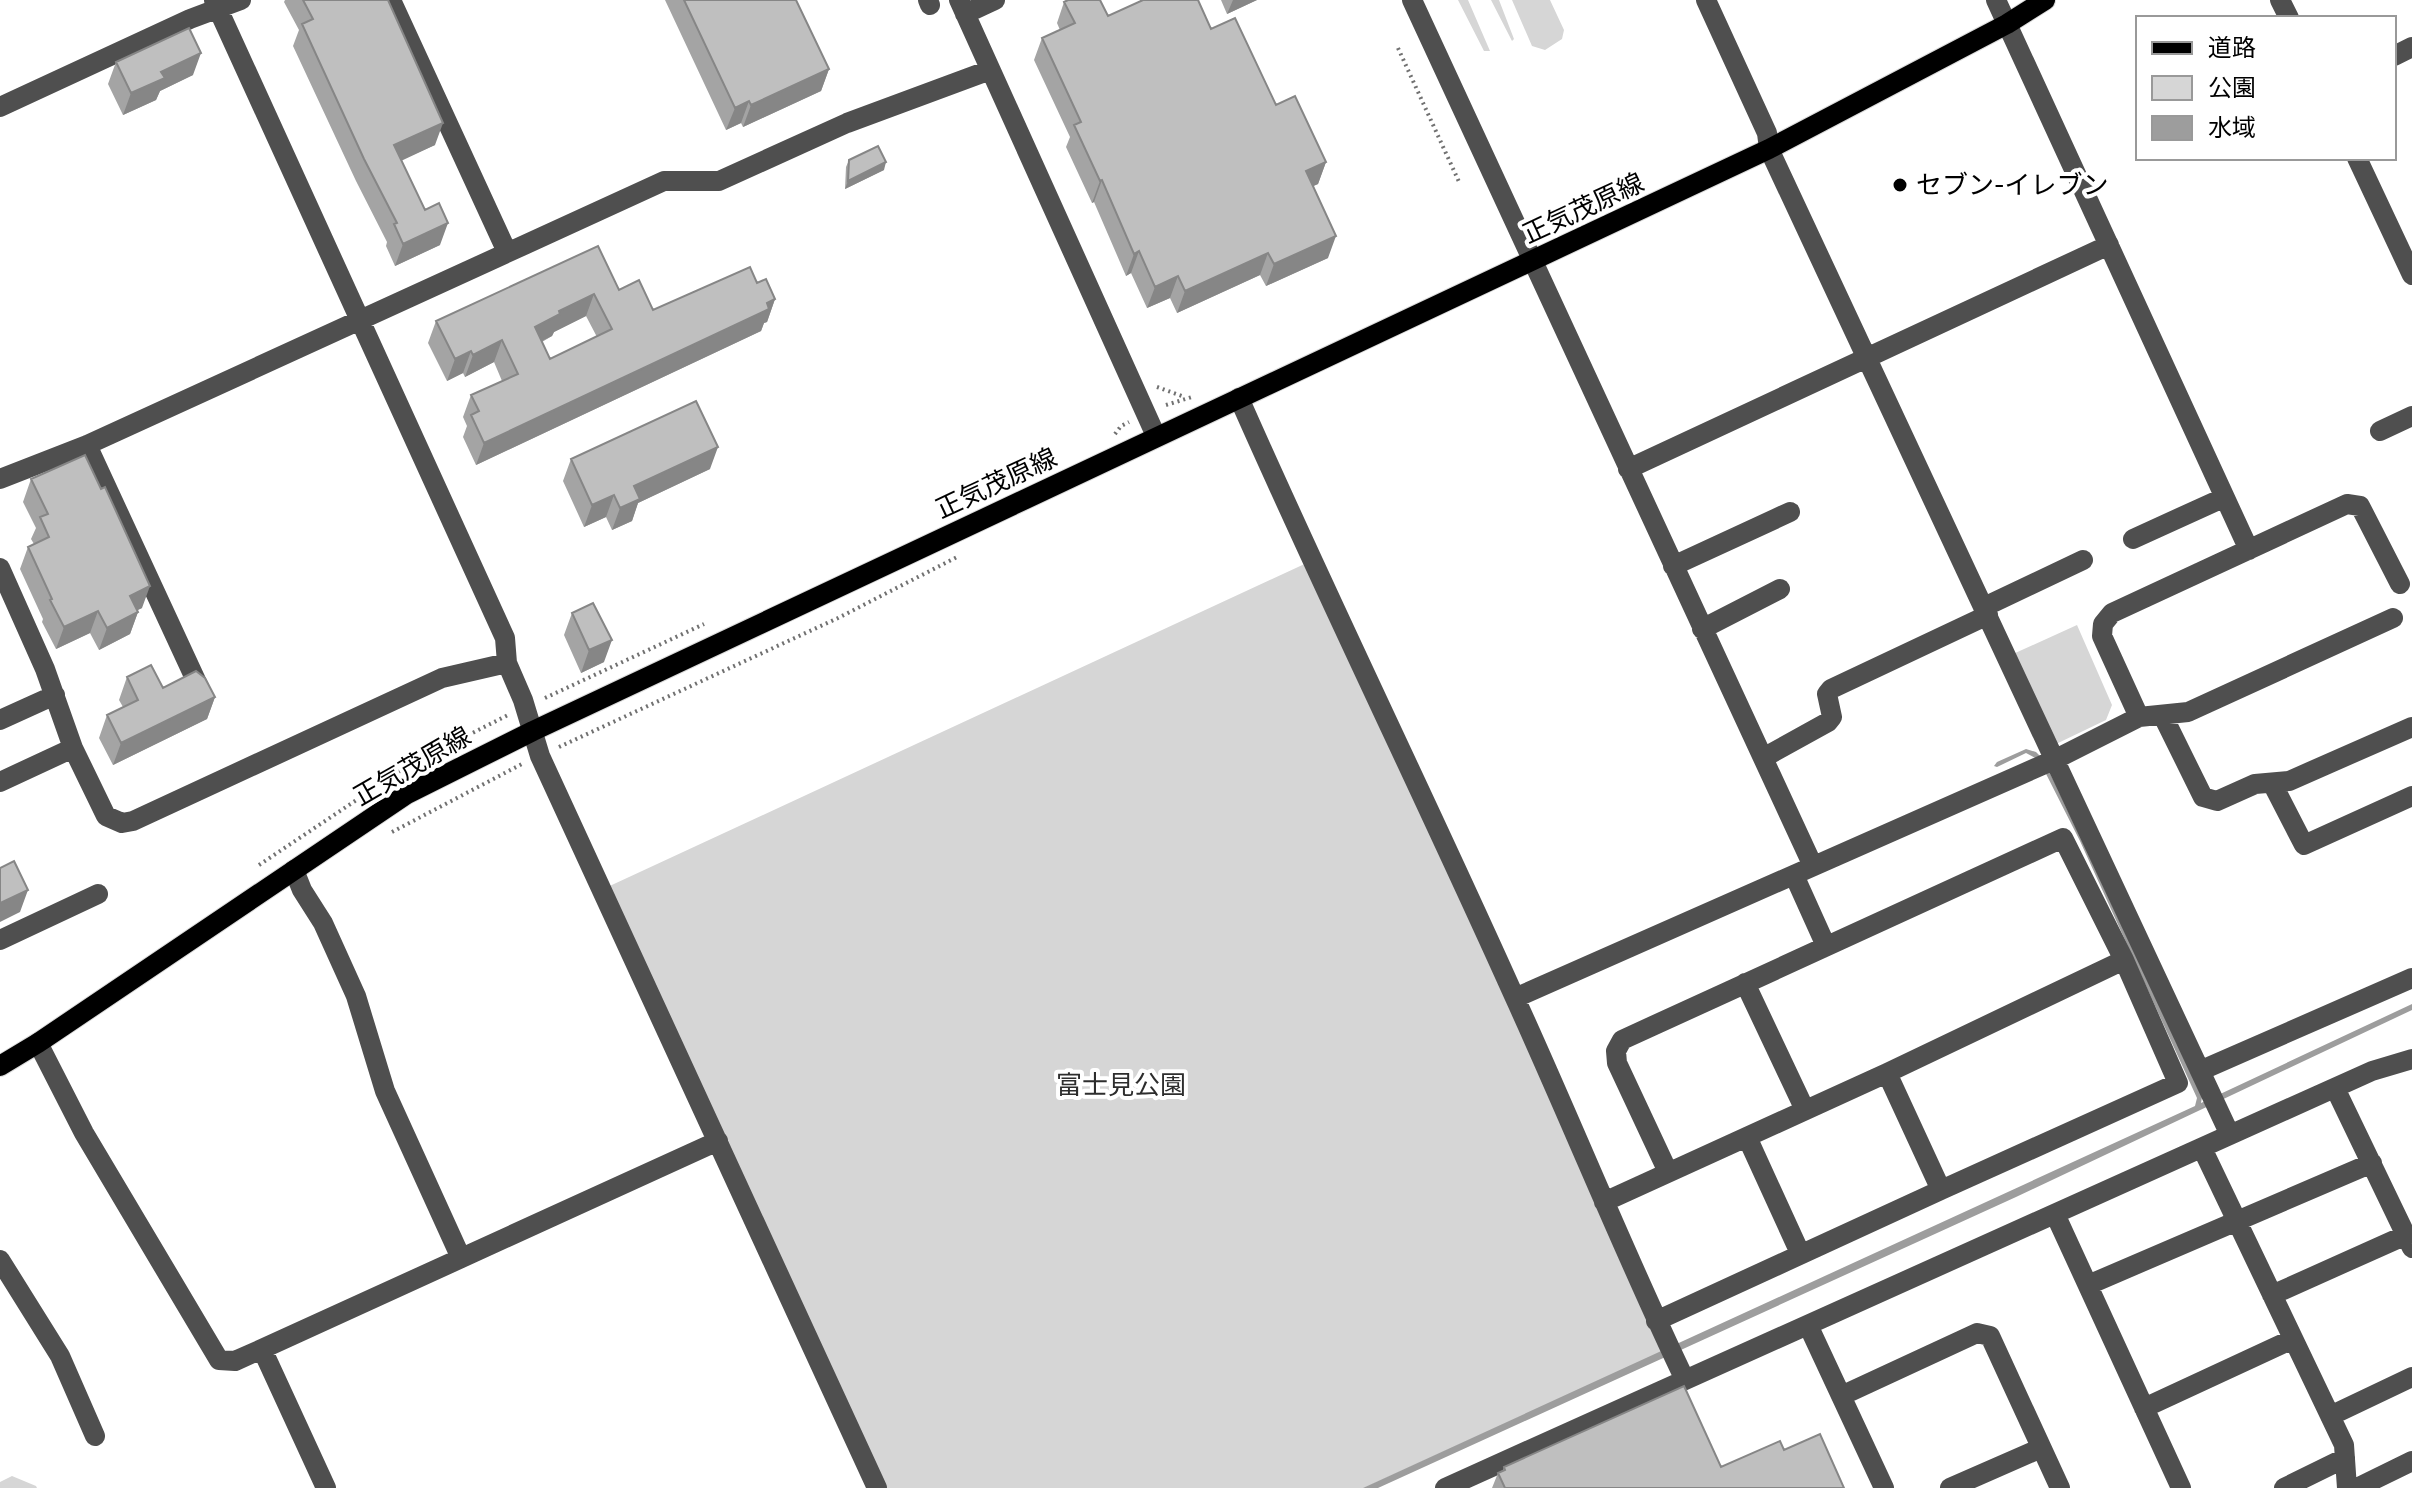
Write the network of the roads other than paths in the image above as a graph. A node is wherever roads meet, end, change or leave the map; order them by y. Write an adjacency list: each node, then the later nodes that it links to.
1 (241, 0): 8 (street)
2 (391, 0): 16 (street)
3 (995, 0): 9 (street)
4 (1412, 0): 17 (street)
5 (1706, 0): 13 (street)
6 (1996, 0): 10 (street)
7 (2045, 0): 10 (main road, 正気茂原線)
8 (216, 4): 12 (street); 19 (street)
9 (962, 7): 11 (street)
10 (2007, 24): 13 (main road, 正気茂原線); 15 (street)
11 (990, 70): 16 (street); 24 (street)
12 (0, 107)
13 (1769, 149): 17 (main road, 正気茂原線); 20 (street)
14 (2358, 160): 18 (street)
15 (2109, 245): 20 (street); 28 (street)
16 (507, 252): 19 (street)
17 (1531, 260): 21 (main road, 正気茂原線); 26 (street)
18 (2412, 275)
19 (360, 318): 25 (street); 40 (street)
20 (1867, 357): 26 (street); 37 (street)
21 (1239, 398): 24 (main road, 正気茂原線); 62 (street)
22 (2412, 416): 23 (street)
23 (2380, 431)
24 (1156, 436): 47 (main road, 正気茂原線)
25 (87, 445): 27 (street); 41 (street)
26 (1628, 469): 33 (street)
27 (0, 479)
28 (2223, 498): 30 (street); 31 (street)
29 (1790, 512): 33 (street)
30 (2133, 539)
31 (2249, 550): 35 (street); 44 (street)
32 (2083, 560): 37 (street)
33 (1673, 566): 39 (street)
34 (0, 568): 42 (street)
35 (2400, 584)
36 (1780, 589): 39 (street)
37 (1986, 611): 49 (street); 50 (street)
38 (2393, 618): 43 (street)
39 (1702, 629): 49 (street)
40 (507, 663): 47 (street); 48 (street)
41 (199, 687)
42 (55, 695): 45 (street); 48 (street)
43 (2163, 716): 44 (street); 52 (street)
44 (2139, 717): 50 (street)
45 (0, 720)
46 (2412, 727): 52 (street)
47 (533, 731): 54 (main road, 正気茂原線); 72 (street)
48 (73, 748): 51 (street)
49 (1763, 758): 55 (street)
50 (2056, 759): 55 (street); 66 (street)
51 (0, 782)
52 (2272, 783): 53 (street)
53 (2412, 796)
54 (294, 870): 63 (main road, 正気茂原線); 82 (street)
55 (1804, 870): 58 (street); 62 (street)
56 (98, 894): 57 (street)
57 (0, 940)
58 (1826, 946): 59 (street); 61 (street)
59 (2124, 960): 67 (street); 76 (street)
60 (2412, 978): 66 (street)
61 (1745, 983): 69 (street); 75 (street)
62 (1515, 998): 77 (street)
63 (38, 1043): 65 (main road, 正気茂原線); 89 (street)
64 (2412, 1059): 68 (street)
65 (0, 1066)
66 (2202, 1070): 70 (street)
67 (1887, 1073): 69 (street); 76 (street)
68 (2335, 1088): 70 (street); 74 (street)
69 (1805, 1110): 71 (street)
70 (2230, 1135): 73 (street)
71 (1747, 1137): 75 (street); 81 (street)
72 (718, 1141): 82 (street); 100 (street)
73 (2202, 1148): 78 (street); 79 (street)
74 (2372, 1163): 79 (street); 80 (street)
75 (1668, 1172): 77 (street)
76 (1941, 1190): 81 (street)
77 (1604, 1202): 86 (street)
78 (2055, 1214): 84 (street); 87 (street)
79 (2237, 1222): 84 (street); 85 (street)
80 (2409, 1241): 85 (street)
81 (1800, 1253): 86 (street)
82 (461, 1258): 89 (street)
83 (0, 1260): 95 (street)
84 (2088, 1285): 93 (street)
85 (2272, 1295): 88 (street)
86 (1656, 1321): 91 (street)
87 (1808, 1325): 91 (street); 92 (street)
88 (2293, 1339): 93 (street); 94 (street)
89 (262, 1349): 99 (street)
90 (2412, 1377): 94 (street)
91 (1685, 1380): 101 (street)
92 (1841, 1396): 96 (street); 102 (street)
93 (2144, 1408): 105 (street)
94 (2330, 1416): 97 (street)
95 (95, 1436)
96 (2041, 1448): 103 (street); 104 (street)
97 (2345, 1458): 106 (street); 107 (street)
98 (2412, 1461): 108 (street)
99 (326, 1488)
100 (877, 1488)
101 (1445, 1488)
102 (1884, 1488)
103 (1950, 1488)
104 (2060, 1488)
105 (2181, 1488)
106 (2284, 1488)
107 (2347, 1488)
108 (2357, 1488)

